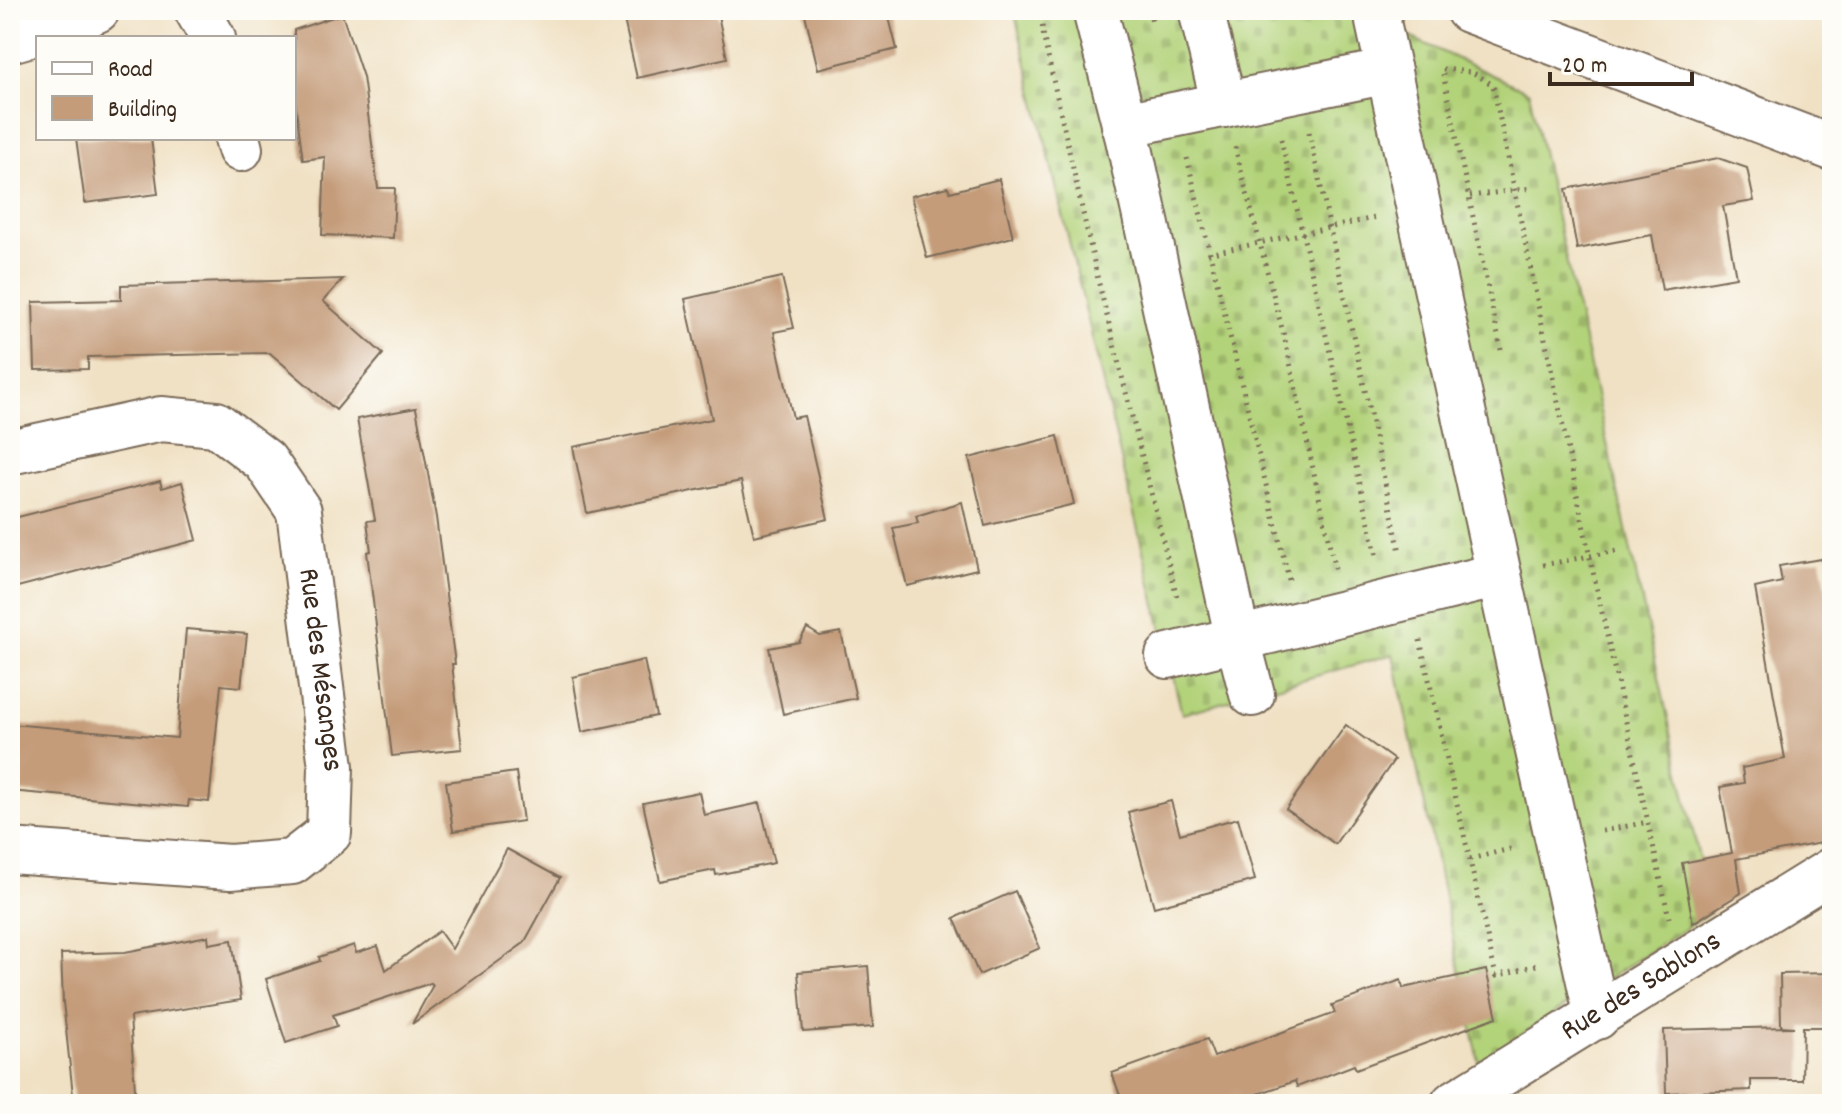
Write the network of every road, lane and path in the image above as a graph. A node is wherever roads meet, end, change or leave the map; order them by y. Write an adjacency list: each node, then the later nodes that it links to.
1 (97, 10): 10 (street)
2 (197, 10): 9 (street)
3 (1040, 10): 24 (path)
4 (1095, 10): 16 (street)
5 (1149, 10): 11 (path)
6 (1201, 10): 14 (street)
7 (1380, 10): 12 (street)
8 (1468, 10): 17 (street)
9 (212, 36)
10 (10, 40)
11 (1157, 40)
12 (1389, 71): 13 (street); 19 (street)
13 (1271, 95): 14 (street); 20 (path)
14 (1224, 105): 15 (street); 21 (path)
15 (1176, 114): 16 (street); 22 (path)
16 (1124, 125): 23 (street)
17 (1832, 148)
18 (1532, 188): 19 (path)
19 (1419, 209): 20 (path); 27 (street)
20 (1303, 232): 21 (path); 28 (path)
21 (1259, 242): 22 (path); 29 (path)
22 (1210, 254): 23 (path); 30 (path)
23 (1156, 263): 24 (path); 31 (street)
24 (1098, 280): 32 (path)
25 (10, 452): 35 (street, Rue des Mésanges)
26 (1616, 551): 27 (path)
27 (1499, 575): 28 (street); 38 (street)
28 (1387, 603): 29 (street)
29 (1345, 614): 30 (street)
30 (1300, 624): 31 (street)
31 (1238, 640): 32 (street); 33 (street)
32 (1180, 653)
33 (1252, 694)
34 (1514, 848): 36 (path)
35 (10, 851)
36 (1470, 859)
37 (1832, 870): 38 (street, Rue des Sablons)
38 (1597, 1017): 39 (street, Rue des Sablons)
39 (1453, 1104)

